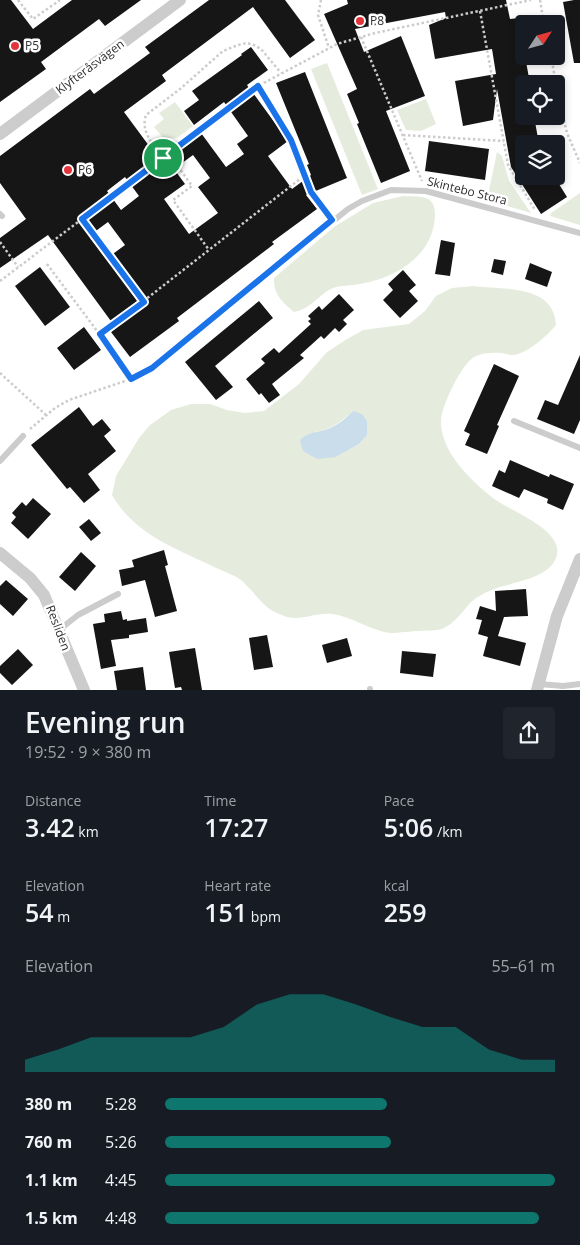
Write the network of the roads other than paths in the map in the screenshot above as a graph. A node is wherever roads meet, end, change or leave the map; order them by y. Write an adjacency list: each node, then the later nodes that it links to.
1 (180, 0): 2 (street, Klyfteråsvägen)
2 (0, 134)
3 (580, 233): 4 (lane, Skintebo Stora)
4 (257, 283)
5 (514, 421): 7 (lane)
6 (23, 436): 8 (lane)
7 (580, 448)
8 (0, 461)
9 (0, 553): 12 (street, Resliden)
10 (580, 559): 14 (street)
11 (118, 594): 12 (lane)
12 (59, 630): 15 (street, Resliden)
13 (580, 684): 14 (lane)
14 (538, 687)
15 (84, 690)

